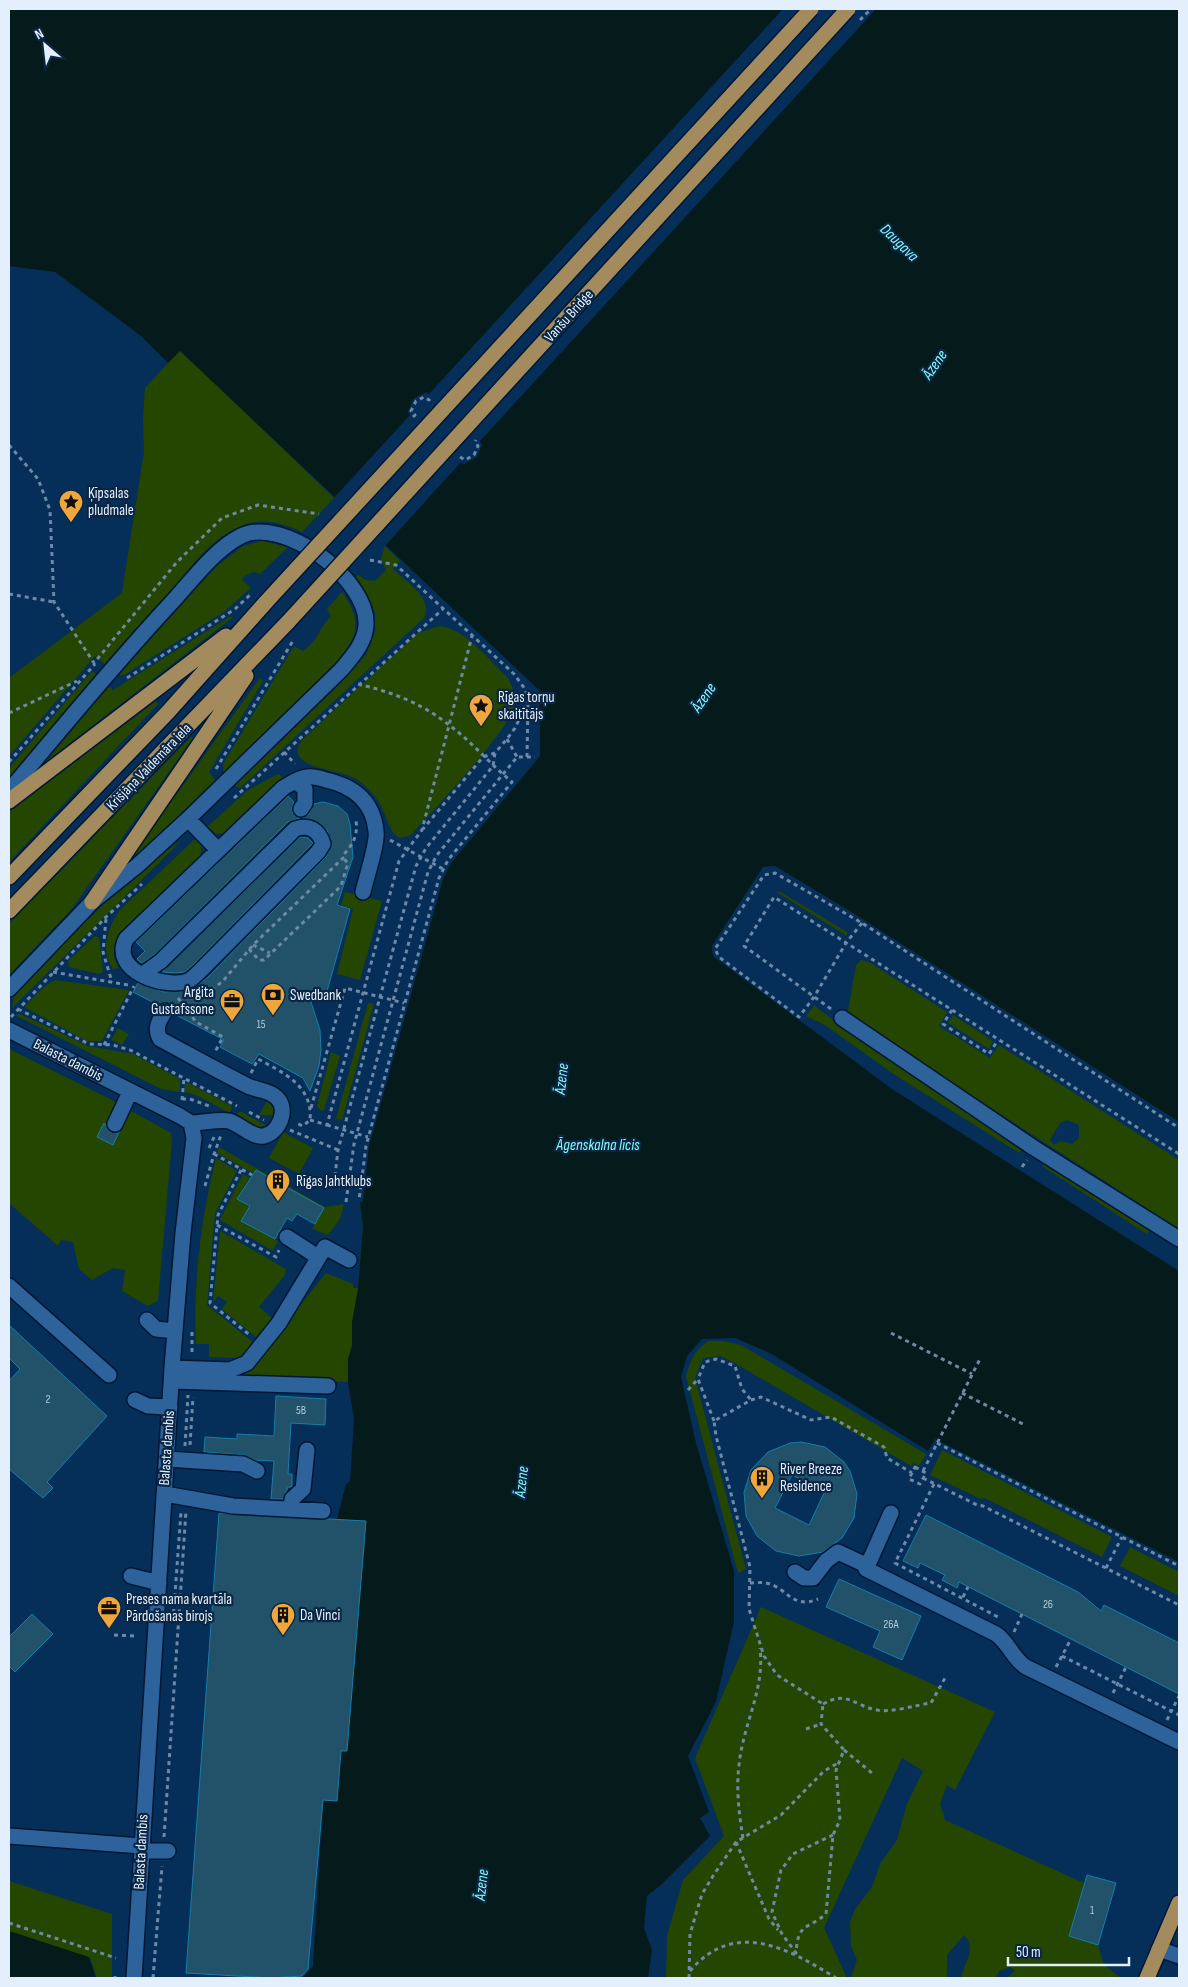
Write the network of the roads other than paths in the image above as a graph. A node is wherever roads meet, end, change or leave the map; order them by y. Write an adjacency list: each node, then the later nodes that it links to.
1 (811, 9): 3 (main road, Vanšu Bridge, bridge)
2 (848, 9): 5 (main road, Vanšu Bridge, bridge)
3 (266, 602): 4 (main road, Krišjāņa Valdemāra iela)
4 (253, 615): 9 (main road); 13 (main road, Krišjāņa Valdemāra iela)
5 (293, 627): 6 (main road, Krišjāņa Valdemāra iela)
6 (273, 638): 15 (main road); 16 (main road, Krišjāņa Valdemāra iela)
7 (301, 779): 10 (street); 12 (street); 14 (street)
8 (9, 791): 11 (street)
9 (9, 802)
10 (301, 809)
11 (188, 819): 12 (street); 15 (street)
12 (218, 850): 17 (street)
13 (9, 877)
14 (363, 892)
15 (92, 902): 18 (street)
16 (9, 911)
17 (139, 980): 17 (street)
18 (9, 989)
19 (165, 1011): 23 (street)
20 (842, 1018): 26 (street)
21 (9, 1030): 22 (street, Balasta dambis)
22 (130, 1092): 23 (street, Balasta dambis); 24 (street)
23 (186, 1120): 31 (street, Balasta dambis)
24 (115, 1124)
25 (287, 1237): 27 (street)
26 (1179, 1239)
27 (318, 1257): 28 (street); 33 (street)
28 (349, 1260)
29 (9, 1286): 34 (street)
30 (147, 1320): 31 (street)
31 (175, 1331): 32 (street, Balasta dambis)
32 (172, 1374): 33 (street); 37 (street, Balasta dambis)
33 (193, 1374): 35 (street)
34 (109, 1375)
35 (328, 1386)
36 (135, 1400): 37 (street)
37 (170, 1407): 39 (street, Balasta dambis)
38 (307, 1450): 42 (street)
39 (167, 1459): 40 (street); 41 (street, Balasta dambis)
40 (257, 1472)
41 (165, 1494): 42 (street); 48 (street, Balasta dambis)
42 (292, 1509): 43 (street)
43 (323, 1511)
44 (891, 1513): 45 (street)
45 (868, 1566): 46 (street); 49 (street)
46 (795, 1572)
47 (131, 1576): 48 (street)
48 (159, 1583): 51 (street, Balasta dambis)
49 (1179, 1742)
50 (9, 1836): 51 (street)
51 (141, 1849): 52 (street); 56 (street, Balasta dambis)
52 (166, 1851)
53 (1179, 1903): 54 (main road)
54 (1159, 1949): 55 (street); 57 (main road)
55 (1179, 1956)
56 (134, 1978)
57 (1147, 1978)

